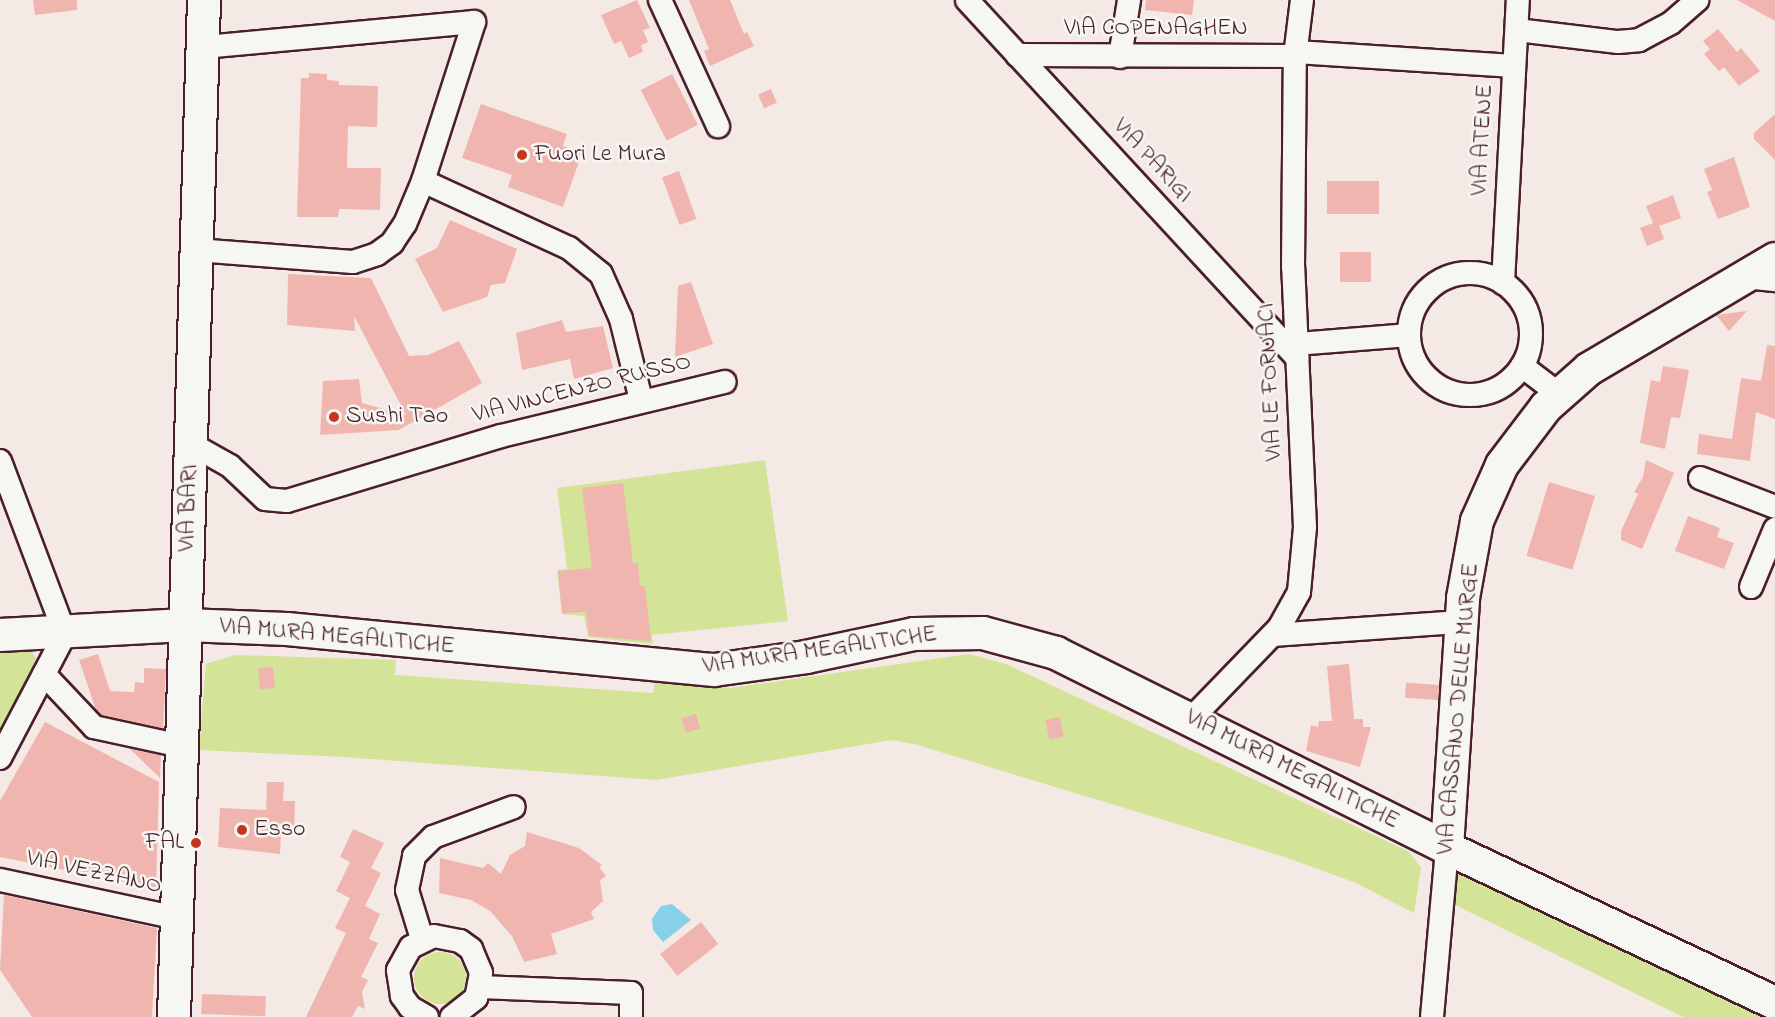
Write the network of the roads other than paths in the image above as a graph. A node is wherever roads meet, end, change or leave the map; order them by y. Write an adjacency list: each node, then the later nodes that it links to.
1 (204, 0): 9 (street, VIA BARI)
2 (660, 0): 14 (street)
3 (967, 0): 11 (street, VIA PARIGI)
4 (1129, 0): 12 (street)
5 (1302, 0): 10 (street, VIA LE FORNACI)
6 (1518, 0): 8 (street, VIA ATENE)
7 (1697, 0): 8 (street)
8 (1517, 30): 13 (street, VIA ATENE)
9 (203, 47): 15 (street); 16 (street, VIA BARI)
10 (1296, 54): 12 (street, VIA COPENAGHEN); 13 (street, VIA COPENAGHEN); 22 (street, VIA LE FORNACI)
11 (1017, 55): 12 (street, VIA COPENAGHEN); 22 (street, VIA PARIGI)
12 (1120, 57)
13 (1514, 66): 20 (street, VIA ATENE)
14 (718, 126)
15 (423, 181): 16 (street); 26 (street)
16 (196, 249): 27 (street, VIA BARI)
17 (1775, 259): 18 (street, VIA CASSANO DELLE MURGE)
18 (1744, 277): 19 (street); 25 (street, VIA CASSANO DELLE MURGE)
19 (1775, 280)
20 (1503, 283): 21 (street); 23 (street)
21 (1408, 334): 22 (street); 23 (street)
22 (1297, 351): 37 (street, VIA LE FORNACI)
23 (1522, 366): 25 (street)
24 (725, 382): 26 (street, VIA VINCENZO RUSSO)
25 (1560, 395): 33 (street, VIA CASSANO DELLE MURGE)
26 (641, 400): 27 (street, VIA VINCENZO RUSSO)
27 (190, 444): 34 (street, VIA BARI)
28 (0, 461): 35 (street)
29 (1700, 478): 30 (street)
30 (1775, 507)
31 (1775, 529): 32 (street)
32 (1751, 587)
33 (1461, 622): 37 (street); 43 (street, VIA CASSANO DELLE MURGE)
34 (185, 625): 35 (street, VIA MURA MEGALITICHE); 39 (street, VIA MURA MEGALITICHE); 41 (street, VIA BARI)
35 (65, 634): 36 (street, VIA MURA MEGALITICHE); 38 (street)
36 (0, 635)
37 (1273, 635): 39 (street, VIA LE FORNACI)
38 (44, 674): 40 (street); 41 (street)
39 (1191, 719): 43 (street, VIA MURA MEGALITICHE)
40 (3, 746)
41 (181, 746): 45 (street, VIA BARI)
42 (514, 807): 46 (street)
43 (1447, 848): 48 (street, VIA MURA MEGALITICHE); 53 (street, VIA CASSANO DELLE MURGE)
44 (0, 880): 45 (street, VIA VEZZANO)
45 (177, 918): 50 (street, VIA BARI)
46 (422, 939): 47 (street); 49 (street)
47 (480, 987): 51 (street); 52 (street)
48 (1775, 1003)
49 (417, 1015)
50 (174, 1017)
51 (452, 1017)
52 (631, 1017)
53 (1432, 1017)

